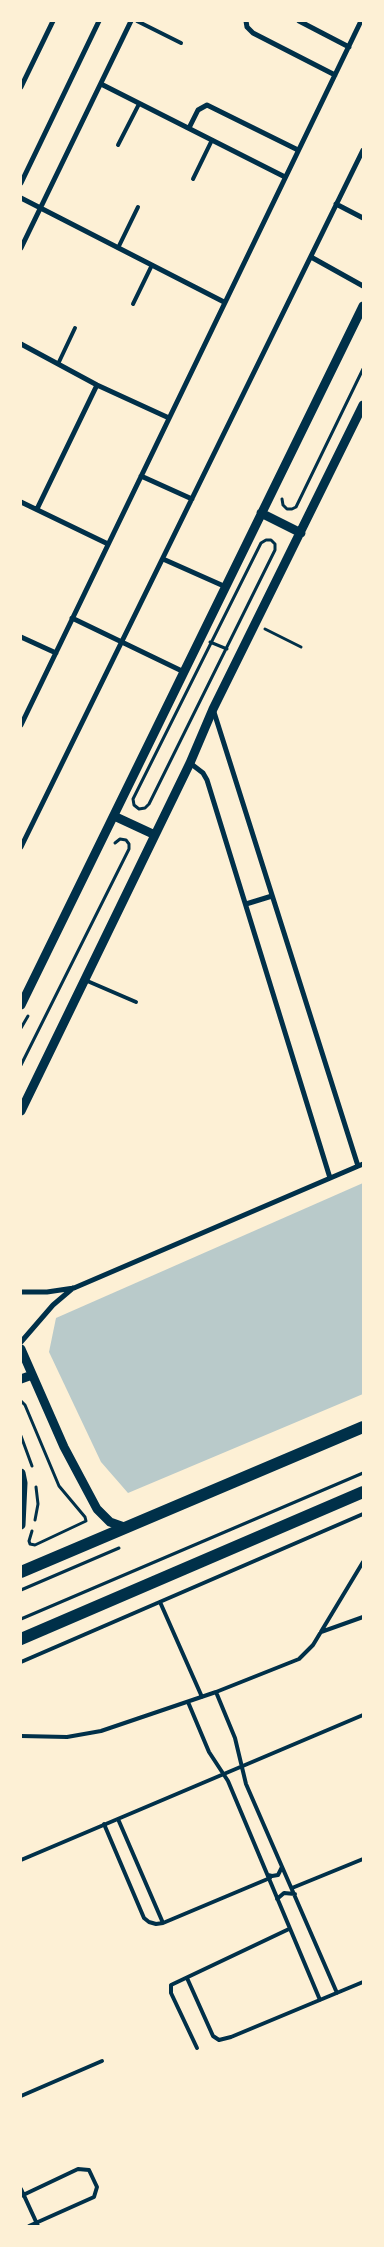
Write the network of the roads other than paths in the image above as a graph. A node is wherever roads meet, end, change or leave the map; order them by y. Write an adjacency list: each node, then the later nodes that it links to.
1 (53, 21): 12 (street)
2 (99, 21): 21 (street)
3 (131, 21): 11 (street)
4 (137, 21): 8 (lane)
5 (246, 21): 10 (street)
6 (299, 21): 9 (street)
7 (361, 21): 9 (street)
8 (181, 43)
9 (349, 47): 10 (street)
10 (335, 75): 17 (street)
11 (101, 84): 13 (street); 25 (street)
12 (21, 87)
13 (140, 104): 14 (street); 16 (lane)
14 (189, 128): 15 (street); 17 (street)
15 (212, 140): 19 (street); 20 (lane)
16 (118, 145)
17 (298, 150): 19 (street)
18 (363, 150): 23 (street)
19 (285, 177): 32 (street)
20 (193, 179)
21 (21, 183)
22 (21, 198): 25 (street)
23 (336, 204): 26 (street); 29 (street)
24 (138, 207): 28 (lane)
25 (41, 208): 27 (street); 28 (street)
26 (363, 218)
27 (21, 248)
28 (118, 248): 30 (street)
29 (310, 257): 31 (street); 42 (street)
30 (152, 265): 32 (street); 33 (lane)
31 (363, 286)
32 (224, 302): 40 (street)
33 (133, 304)
34 (363, 306): 45 (street)
35 (75, 328): 37 (lane)
36 (21, 344): 37 (street)
37 (58, 364): 38 (street)
38 (97, 385): 40 (street); 44 (street)
39 (363, 405): 46 (street)
40 (169, 418): 41 (street)
41 (141, 476): 42 (street); 47 (street)
42 (192, 499): 48 (street)
43 (21, 502): 44 (street)
44 (37, 510): 47 (street)
45 (261, 513): 46 (street); 49 (street)
46 (301, 533): 55 (street)
47 (108, 544): 50 (street)
48 (163, 559): 49 (street); 52 (street)
49 (226, 587): 54 (street)
50 (72, 618): 52 (street); 53 (street)
51 (21, 637): 53 (street)
52 (122, 642): 54 (street); 60 (street)
53 (56, 653): 56 (street)
54 (184, 672): 58 (street)
55 (213, 709): 57 (street); 61 (street)
56 (21, 724)
57 (190, 763): 59 (street); 62 (street)
58 (114, 816): 59 (street); 65 (street)
59 (155, 835): 63 (street)
60 (21, 848)
61 (272, 896): 62 (street); 69 (street)
62 (246, 904): 70 (street)
63 (85, 980): 64 (lane); 67 (street)
64 (136, 1002)
65 (21, 1005)
66 (21, 1085): 67 (street)
67 (31, 1090): 68 (street)
68 (21, 1111)
69 (360, 1165): 70 (street)
70 (330, 1178): 71 (street)
71 (74, 1288): 72 (street); 73 (street)
72 (21, 1292)
73 (21, 1342)
74 (21, 1349): 75 (street)
75 (32, 1375): 76 (street); 82 (street)
76 (21, 1379)
77 (363, 1426): 82 (main road)
78 (21, 1473): 81 (street)
79 (363, 1492): 88 (main road)
80 (363, 1514): 85 (lane)
81 (21, 1525)
82 (127, 1528): 84 (main road)
83 (363, 1562): 87 (lane)
84 (21, 1572)
85 (160, 1602): 89 (lane); 91 (lane)
86 (363, 1617): 87 (lane)
87 (321, 1632): 90 (lane)
88 (21, 1639)
89 (21, 1662)
90 (216, 1692): 91 (lane); 95 (lane)
91 (202, 1697): 92 (lane)
92 (188, 1702): 94 (lane); 96 (lane)
93 (363, 1715): 95 (lane)
94 (21, 1736)
95 (241, 1767): 96 (lane); 101 (lane)
96 (224, 1774): 97 (lane); 102 (lane)
97 (118, 1819): 98 (lane); 106 (lane)
98 (104, 1824): 100 (lane); 106 (lane)
99 (363, 1859): 103 (lane)
100 (21, 1860)
101 (282, 1866): 102 (lane); 103 (lane)
102 (269, 1876): 105 (lane); 106 (lane)
103 (292, 1888): 104 (lane)
104 (295, 1894): 105 (lane); 110 (lane)
105 (277, 1899): 107 (lane)
106 (163, 1923)
107 (289, 1929): 108 (lane); 111 (lane)
108 (186, 1978): 111 (lane); 112 (lane)
109 (363, 1982): 110 (lane)
110 (337, 1994): 111 (lane)
111 (320, 2000)
112 (197, 2048)
113 (102, 2061): 114 (lane)
114 (21, 2096)
115 (21, 2188): 116 (lane)
116 (23, 2195): 117 (lane); 117 (lane)
117 (37, 2224): 118 (lane)
118 (29, 2226)

